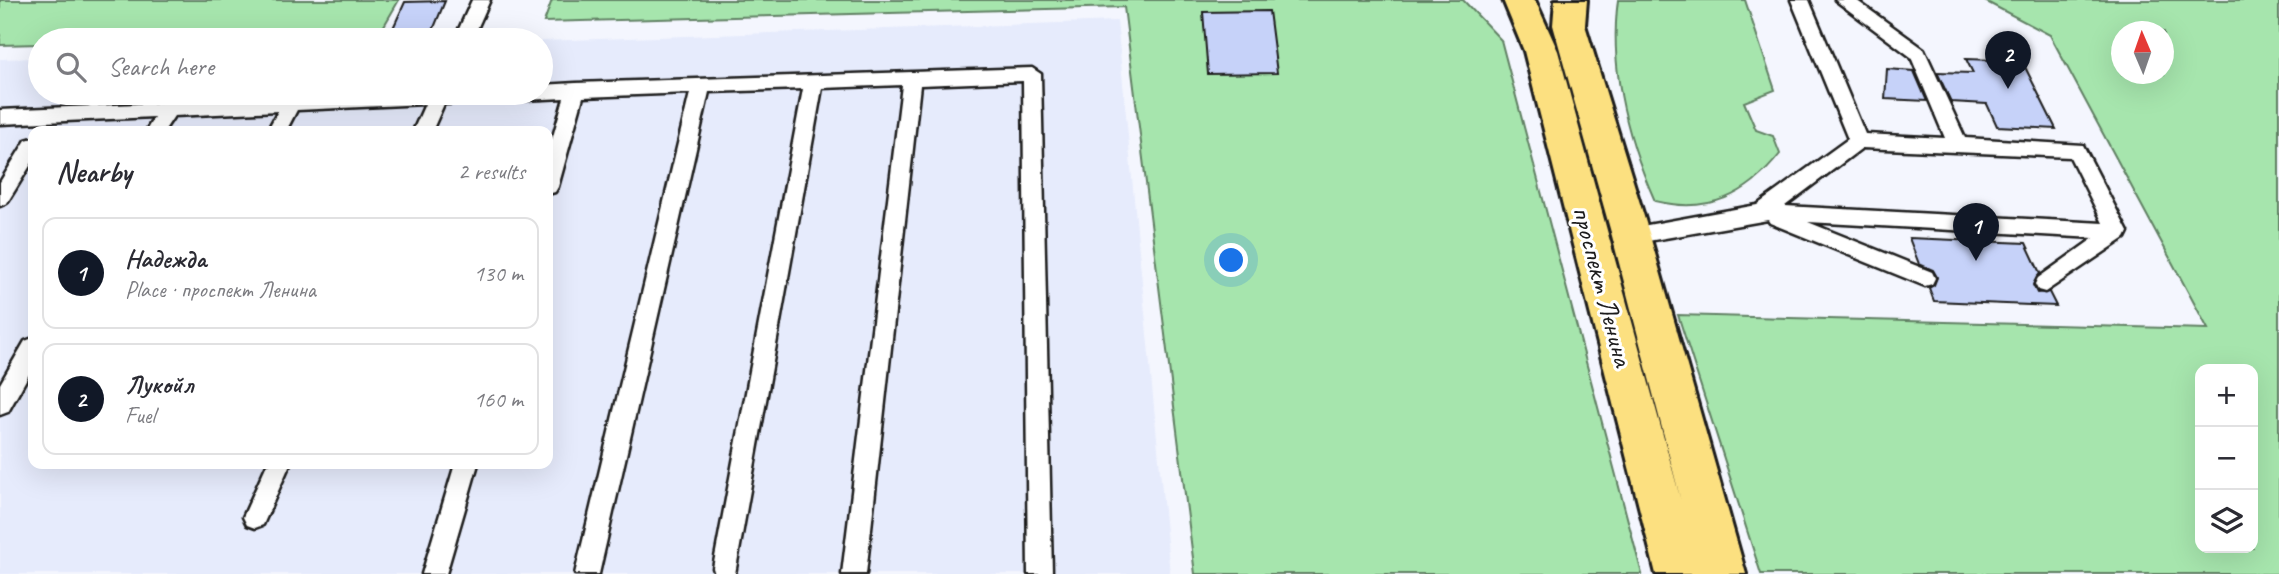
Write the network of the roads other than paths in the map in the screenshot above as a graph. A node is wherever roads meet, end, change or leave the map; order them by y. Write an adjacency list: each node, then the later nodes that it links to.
1 (481, 0): 6 (lane)
2 (1519, 0): 40 (main road, проспект Ленина)
3 (1571, 0): 27 (main road, проспект Ленина)
4 (1800, 0): 20 (lane)
5 (1844, 0): 21 (lane)
6 (468, 28)
7 (912, 78): 8 (lane); 38 (lane); 39 (lane)
8 (814, 81): 9 (lane); 35 (lane)
9 (701, 85): 10 (lane); 37 (lane)
10 (576, 90): 11 (lane); 23 (lane)
11 (553, 91)
12 (290, 105): 14 (lane); 18 (lane)
13 (434, 105): 19 (lane)
14 (167, 111): 16 (lane); 17 (lane)
15 (0, 117): 16 (lane)
16 (46, 124)
17 (159, 126)
18 (280, 126)
19 (425, 126)
20 (1858, 141): 21 (lane); 25 (lane)
21 (1958, 145): 26 (lane)
22 (28, 153): 24 (lane)
23 (553, 170)
24 (0, 198)
25 (1762, 212): 26 (lane); 27 (lane); 28 (lane)
26 (2118, 232): 29 (lane)
27 (1631, 236): 41 (main road, проспект Ленина)
28 (1925, 278)
29 (2045, 284)
30 (28, 356): 31 (lane)
31 (0, 405)
32 (276, 469): 34 (lane)
33 (465, 469): 36 (lane)
34 (255, 517)
35 (725, 568)
36 (434, 574)
37 (587, 574)
38 (854, 574)
39 (1040, 574)
40 (1679, 574)
41 (1723, 574)

